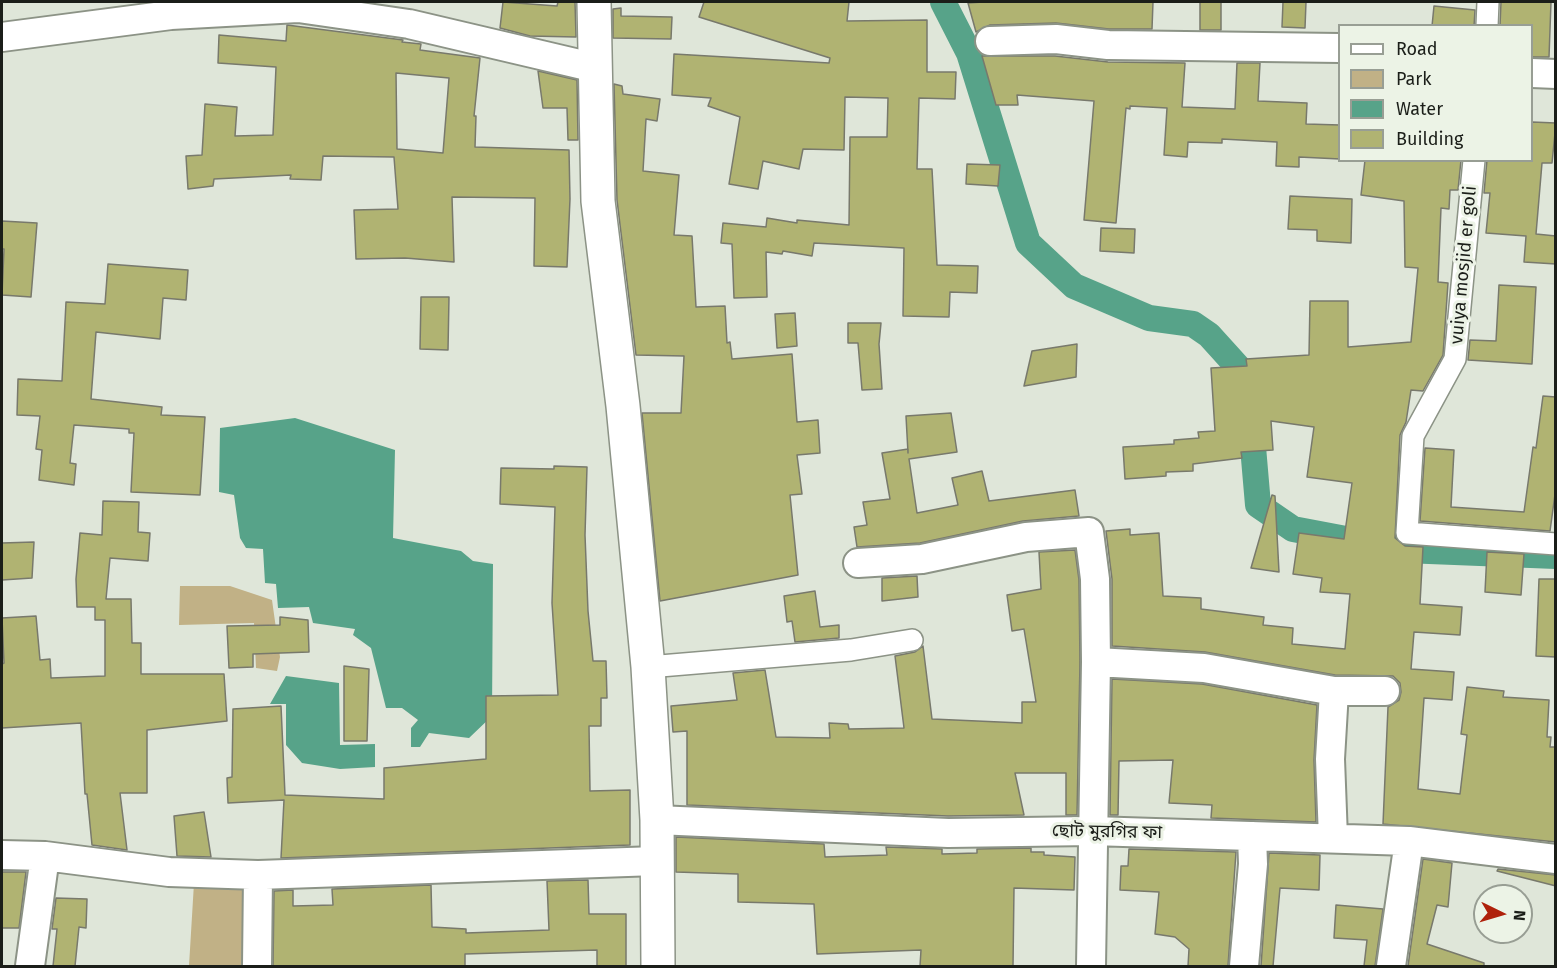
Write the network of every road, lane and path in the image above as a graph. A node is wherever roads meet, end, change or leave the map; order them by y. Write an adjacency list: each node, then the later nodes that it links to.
1 (594, 2): 7 (street)
2 (1488, 2): 3 (street)
3 (1487, 24)
4 (2, 37): 7 (street)
5 (990, 41): 6 (street)
6 (1338, 48)
7 (596, 68): 15 (street)
8 (1533, 73): 9 (street)
9 (1556, 74)
10 (1474, 162): 11 (street, vuiya mosjid er goli)
11 (1556, 544)
12 (858, 563): 14 (street)
13 (912, 640): 15 (street)
14 (1096, 662): 16 (street); 19 (street)
15 (648, 667): 18 (street)
16 (1334, 691): 17 (street); 21 (street)
17 (1385, 691)
18 (657, 820): 19 (street, ছোট মুরগির ফা); 26 (street)
19 (1092, 831): 20 (street, ছোট মুরগির ফা); 31 (street)
20 (1252, 836): 21 (street, ছোট মুরগির ফা); 32 (street)
21 (1333, 838): 22 (street, ছোট মুরগির ফা)
22 (1409, 841): 25 (street, ছোট মুরগির ফা); 33 (street)
23 (2, 855): 24 (street)
24 (45, 855): 27 (street); 28 (street)
25 (1556, 859)
26 (656, 861): 27 (street); 30 (street)
27 (258, 875): 29 (street)
28 (30, 966)
29 (257, 966)
30 (658, 966)
31 (1091, 966)
32 (1244, 966)
33 (1391, 966)

